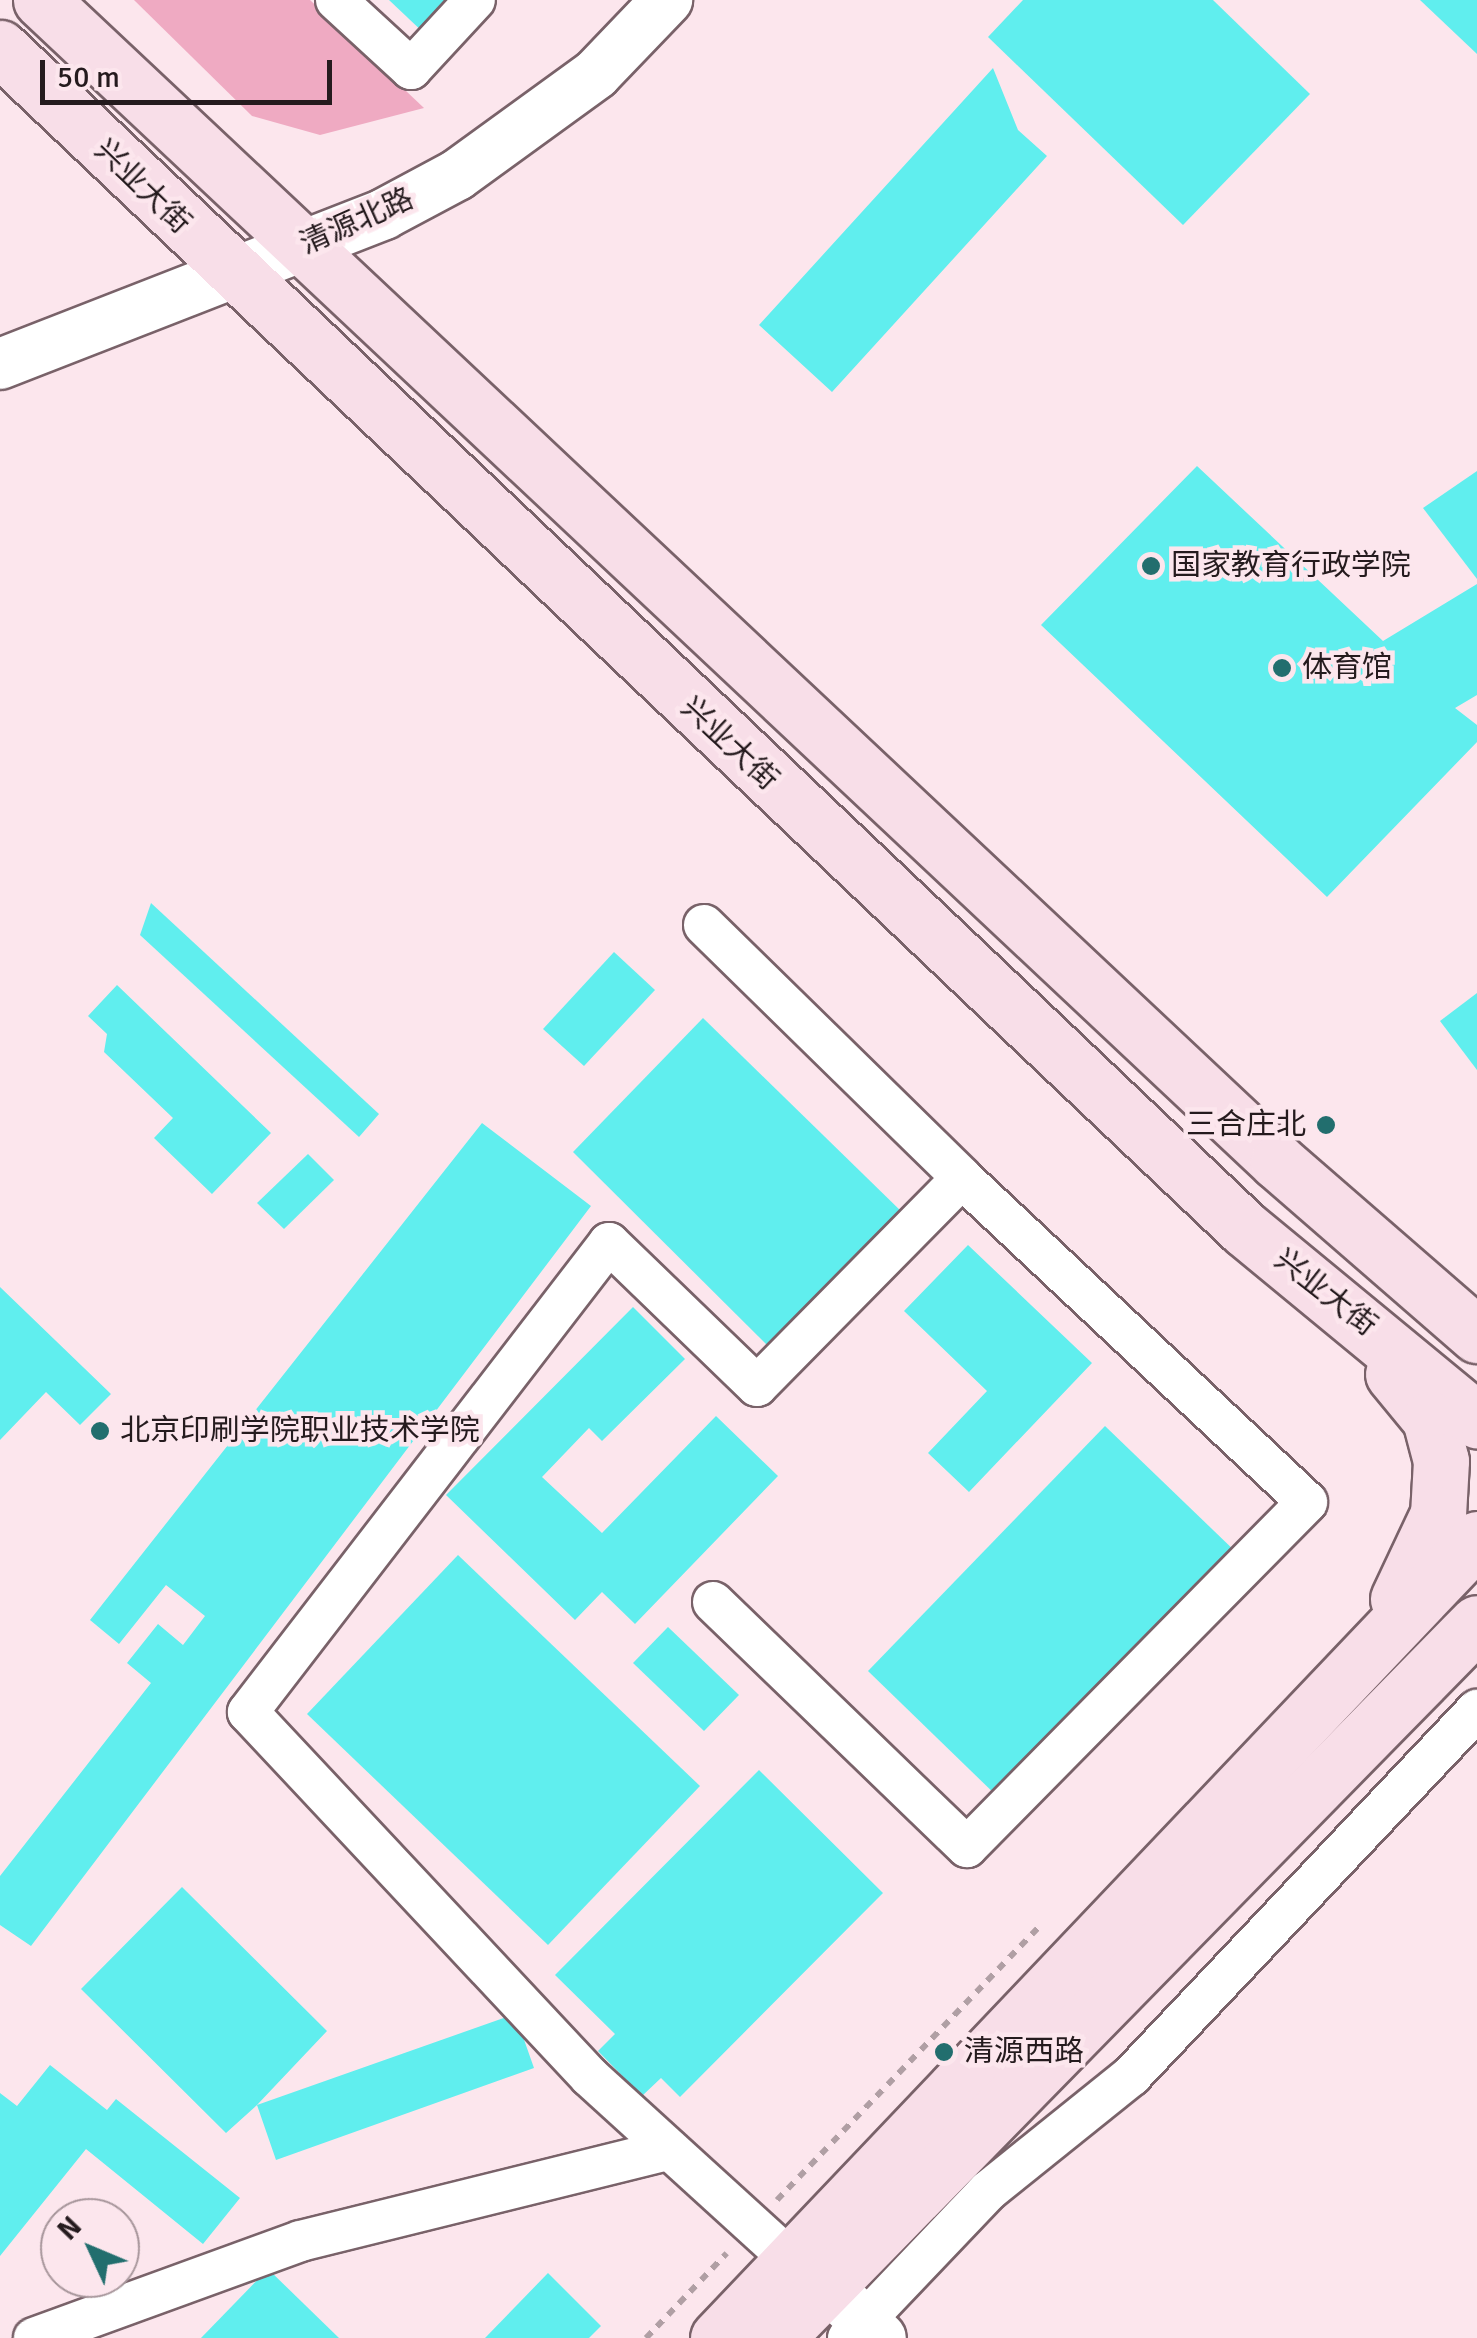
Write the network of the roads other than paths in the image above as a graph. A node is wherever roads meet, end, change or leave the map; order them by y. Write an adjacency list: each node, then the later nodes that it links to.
1 (41, 0): 6 (main road)
2 (336, 0): 3 (street)
3 (475, 0)
4 (667, 0): 6 (street, 清源北路)
5 (0, 48): 7 (main road, 兴业大街)
6 (301, 248): 7 (street, 清源北路); 12 (main road)
7 (229, 272): 8 (street, 清源北路); 11 (main road, 兴业大街)
8 (0, 364)
9 (704, 925): 10 (street)
10 (962, 1178): 15 (street); 19 (street)
11 (1245, 1229): 13 (main road, 兴业大街); 17 (main road)
12 (1477, 1335)
13 (1477, 1420)
14 (1477, 1539): 17 (main road)
15 (713, 1602)
16 (1477, 1623): 20 (main road)
17 (1361, 1656): 20 (main road)
18 (1477, 1710): 20 (street)
19 (669, 2150): 20 (street); 21 (street)
20 (842, 2309): 22 (main road); 23 (main road)
21 (34, 2338)
22 (718, 2338)
23 (776, 2338)

